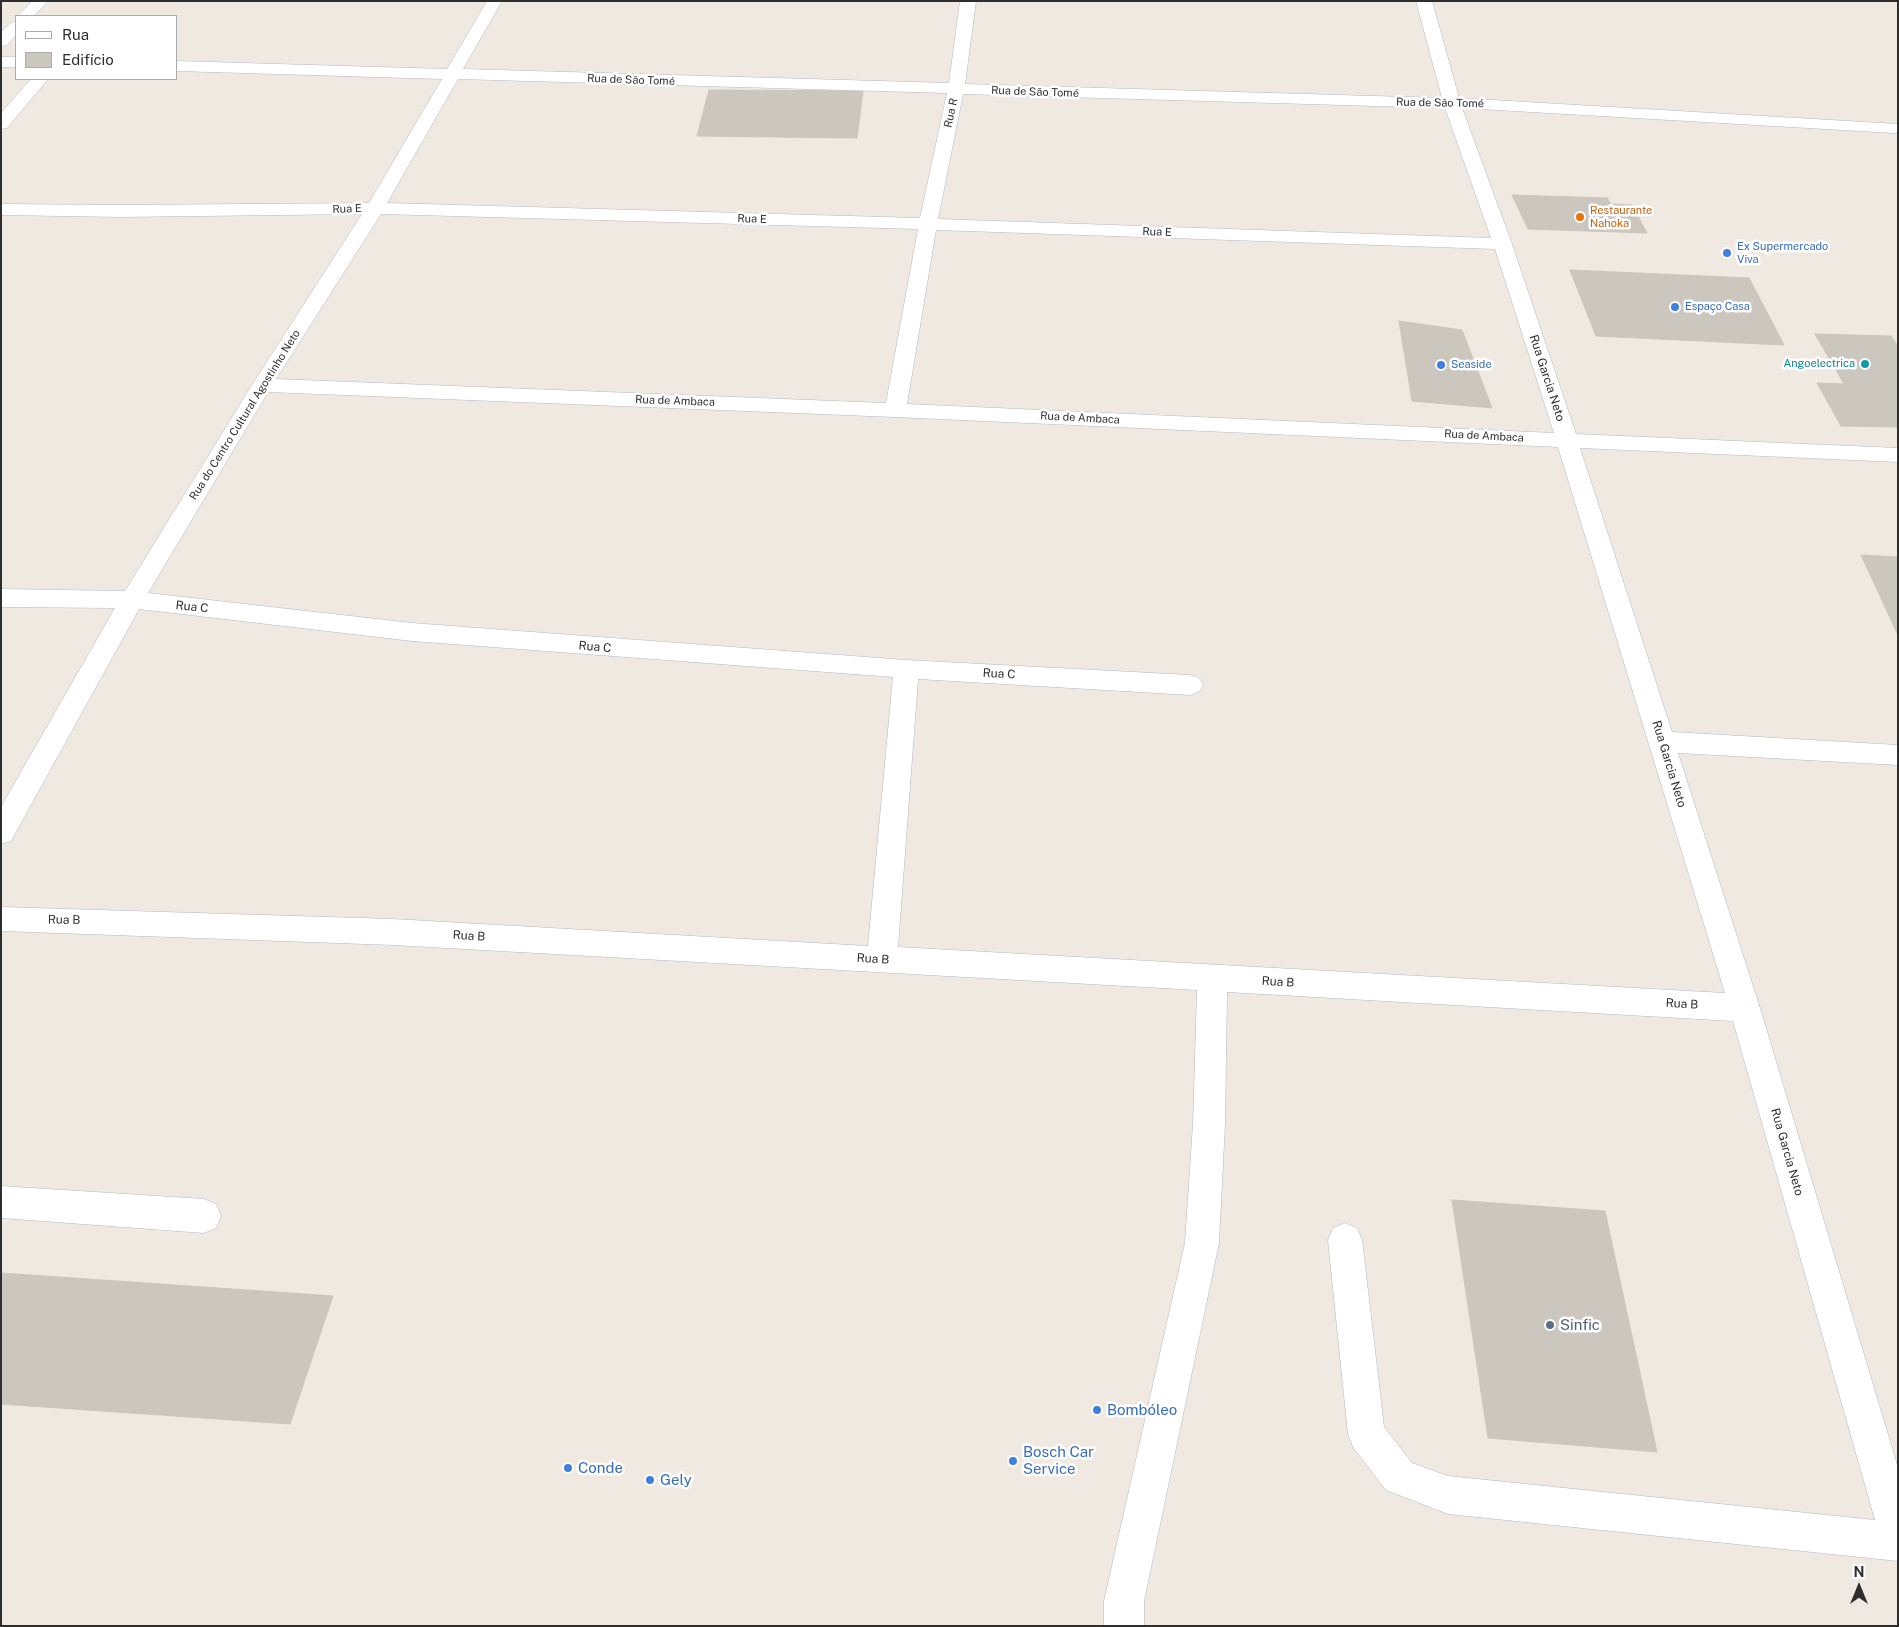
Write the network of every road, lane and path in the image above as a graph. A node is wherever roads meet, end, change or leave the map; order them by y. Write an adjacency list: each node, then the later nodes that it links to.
1 (41, 1): 5 (street)
2 (495, 1): 11 (street, Rua do Centro Cultural Agostinho Neto)
3 (968, 1): 13 (street, Rua R)
4 (1424, 1): 14 (street, Rua Garcia Neto)
5 (27, 15)
6 (15, 27): 7 (street)
7 (1, 42)
8 (1, 62): 9 (street)
9 (15, 62)
10 (178, 66): 11 (street, Rua de São Tomé)
11 (454, 74): 13 (street, Rua de São Tomé); 17 (street, Rua do Centro Cultural Agostinho Neto)
12 (39, 80): 15 (street)
13 (956, 90): 14 (street, Rua de São Tomé); 19 (street, Rua R)
14 (1452, 104): 16 (street, Rua de São Tomé); 20 (street, Rua Garcia Neto)
15 (1, 124)
16 (1894, 128)
17 (375, 208): 18 (street, Rua E); 19 (street, Rua E); 21 (street, Rua do Centro Cultural Agostinho Neto)
18 (1, 209)
19 (928, 224): 20 (street, Rua E); 22 (street, Rua R)
20 (1503, 244): 23 (street, Rua Garcia Neto)
21 (262, 385): 22 (street, Rua de Ambaca); 26 (street, Rua do Centro Cultural Agostinho Neto)
22 (895, 410): 23 (street, Rua de Ambaca)
23 (1567, 440): 24 (street, Rua de Ambaca); 29 (street, Rua Garcia Neto)
24 (1898, 454)
25 (1, 598): 26 (street, Rua C)
26 (132, 600): 27 (street, Rua C); 31 (street, Rua do Centro Cultural Agostinho Neto)
27 (906, 669): 28 (street, Rua C); 33 (street)
28 (1190, 684)
29 (1662, 742): 30 (street); 35 (street, Rua Garcia Neto)
30 (1898, 755)
31 (1, 833)
32 (1, 919): 33 (street, Rua B)
33 (882, 960): 34 (street, Rua B)
34 (1212, 978): 35 (street, Rua B); 41 (street)
35 (1745, 1008): 39 (street, Rua Garcia Neto)
36 (1, 1202): 37 (street)
37 (204, 1216)
38 (1345, 1240): 40 (street)
39 (1898, 1533)
40 (1898, 1542)
41 (1124, 1626)

